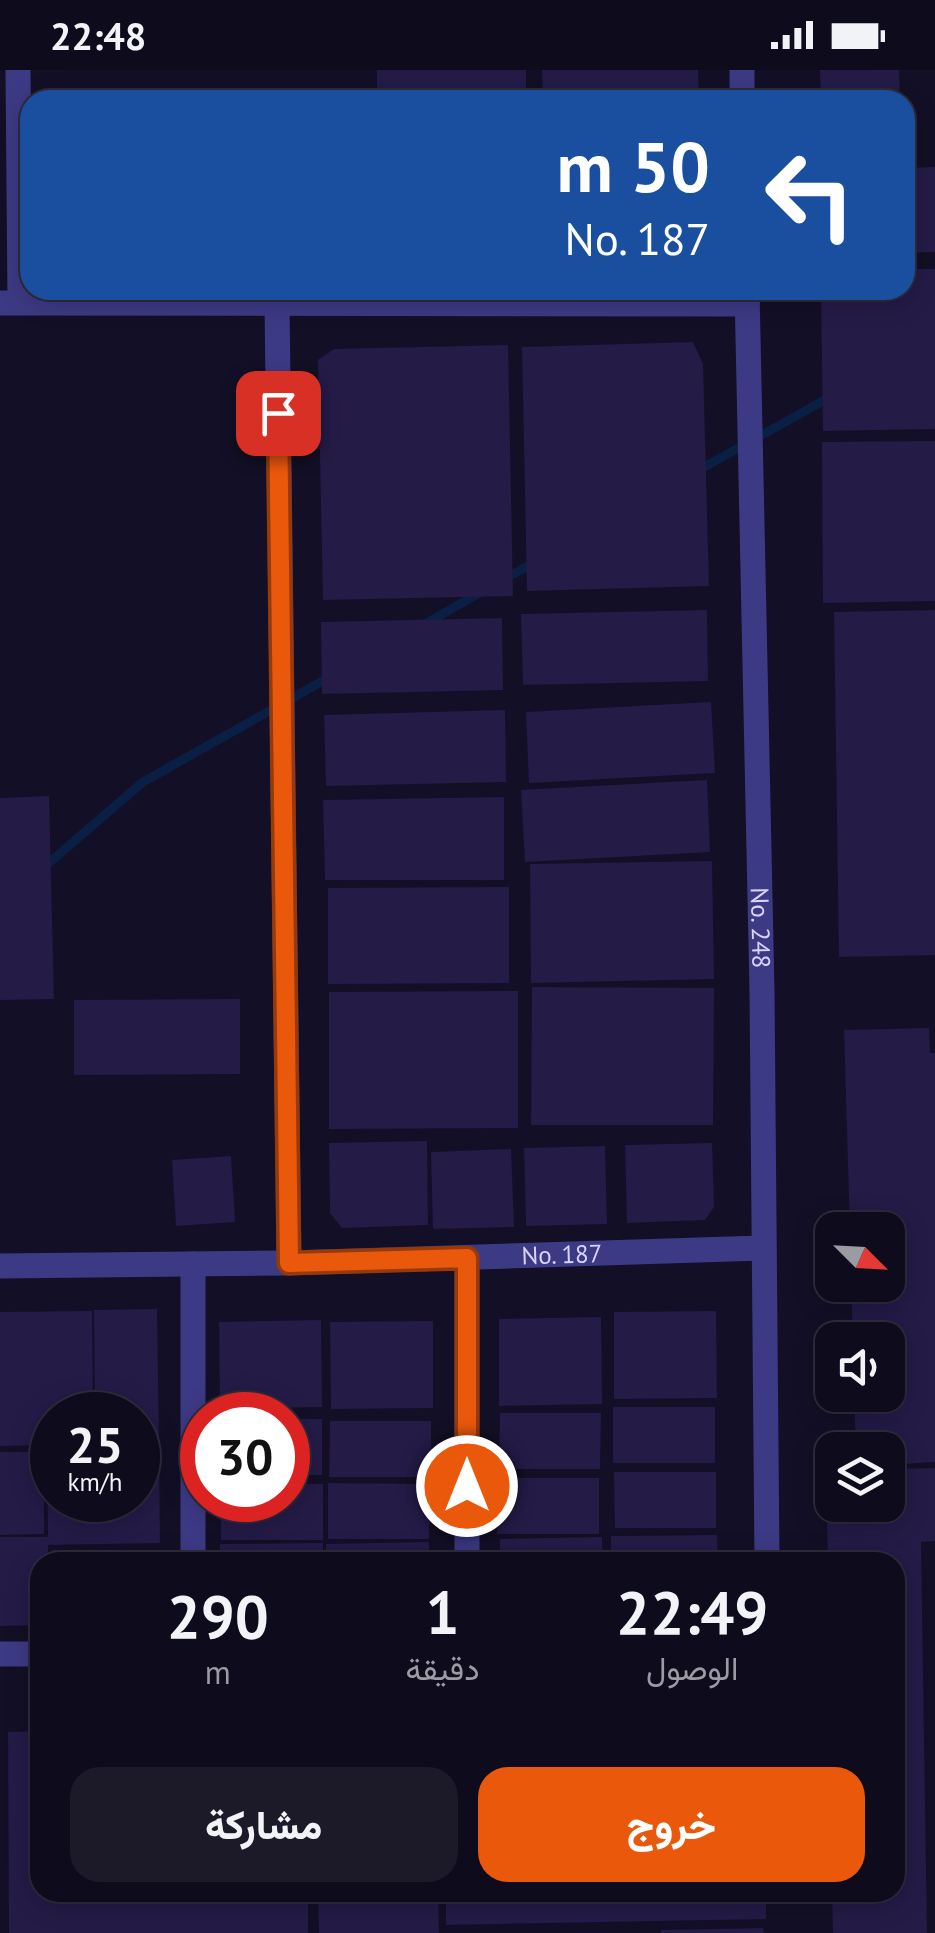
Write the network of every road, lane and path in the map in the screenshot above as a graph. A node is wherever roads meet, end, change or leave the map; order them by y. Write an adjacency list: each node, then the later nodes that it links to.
1 (18, 70): 4 (street)
2 (545, 300): 5 (street)
3 (747, 300): 6 (street, No. 248)
4 (10, 303): 5 (street)
5 (276, 304): 8 (street)
6 (762, 1248): 7 (street, No. 187); 13 (street, No. 248)
7 (467, 1258): 8 (street, No. 187); 12 (street)
8 (289, 1263): 9 (street, No. 187)
9 (193, 1264): 10 (street, No. 187); 11 (street)
10 (0, 1266)
11 (193, 1552)
12 (467, 1552)
13 (767, 1552)
14 (0, 1654): 15 (street)
15 (30, 1654)

